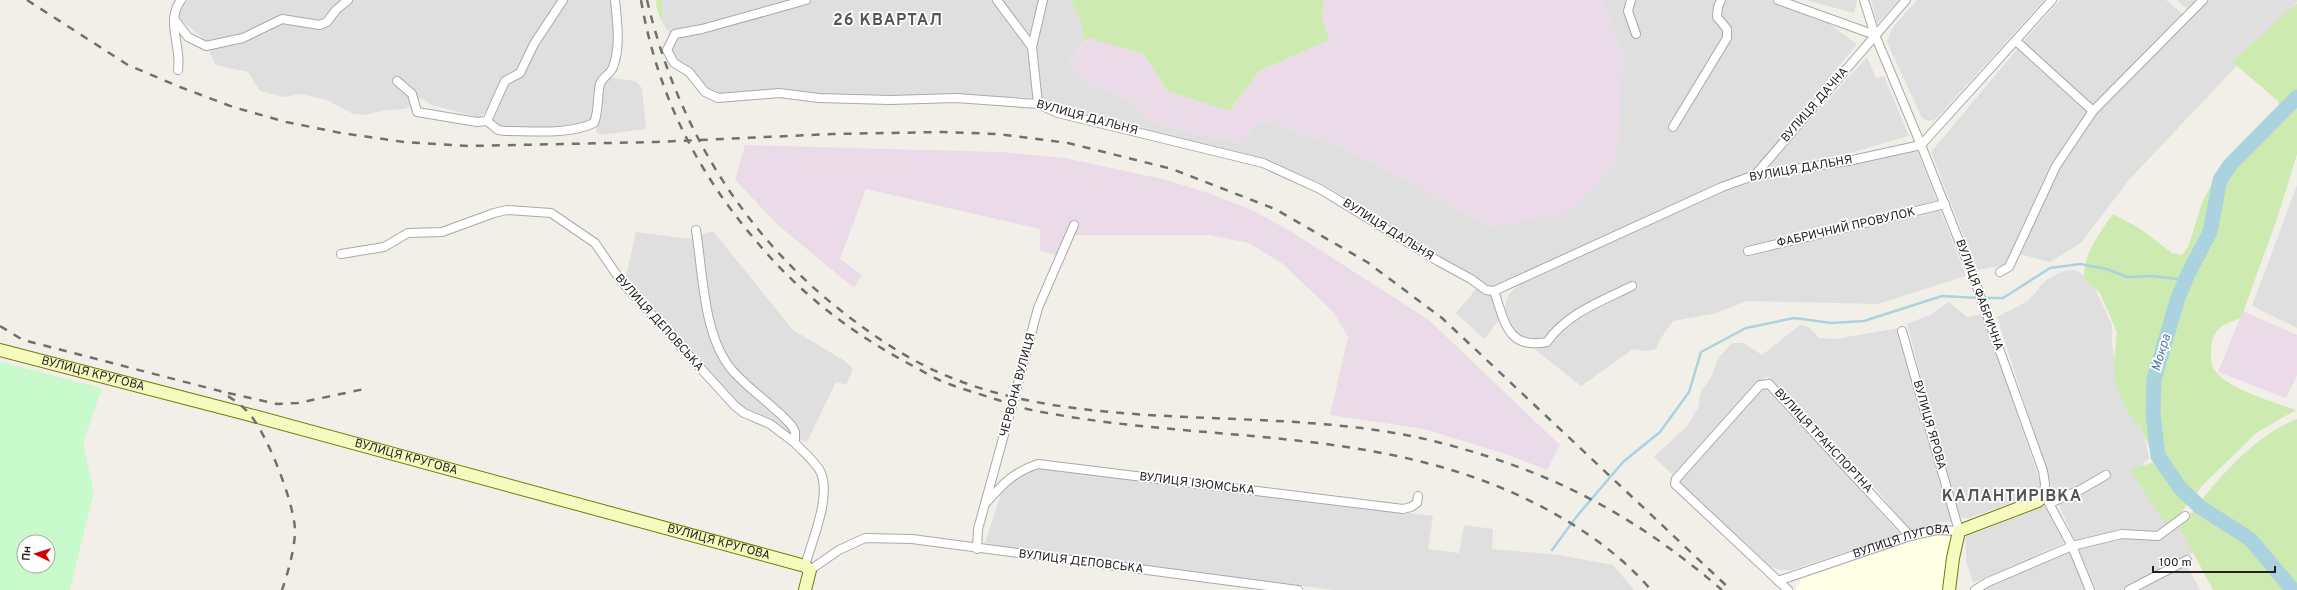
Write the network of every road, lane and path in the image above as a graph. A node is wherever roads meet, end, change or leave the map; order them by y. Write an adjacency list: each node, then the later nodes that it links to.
1 (181, 0): 15 (street)
2 (348, 0): 15 (street)
3 (563, 0): 24 (street)
4 (615, 0): 24 (street)
5 (806, 0): 22 (street, ВУЛИЦЯ ДАЛЬНЯ)
6 (997, 0): 19 (street)
7 (1043, 0): 19 (street)
8 (1630, 0): 16 (street)
9 (1721, 0): 25 (street)
10 (1778, 0): 17 (street)
11 (1864, 0): 17 (street, ВУЛИЦЯ ФАБРИЧНА)
12 (1906, 0): 17 (street, ВУЛИЦЯ ДАЧНА)
13 (2052, 0): 18 (street)
14 (2203, 0): 23 (street)
15 (174, 19): 20 (street)
16 (1636, 34)
17 (1875, 35): 26 (street, ВУЛИЦЯ ФАБРИЧНА); 27 (street, ВУЛИЦЯ ДАЧНА)
18 (2016, 41): 23 (street); 26 (street)
19 (1032, 47): 22 (street)
20 (178, 70)
21 (397, 81): 24 (street)
22 (1038, 104): 35 (street, ВУЛИЦЯ ДАЛЬНЯ)
23 (2093, 112): 33 (street)
24 (487, 121)
25 (1673, 127)
26 (1921, 145): 27 (street, ВУЛИЦЯ ДАЛЬНЯ); 28 (street, ВУЛИЦЯ ФАБРИЧНА)
27 (1755, 174): 35 (street, ВУЛИЦЯ ДАЛЬНЯ)
28 (1945, 204): 31 (street, ФАБРИЧНИЙ ПРОВУЛОК); 41 (street, ВУЛИЦЯ ФАБРИЧНА)
29 (1074, 225): 42 (street, ЧЕРВОНА ВУЛИЦЯ, bridge)
30 (696, 230): 38 (street, ВУЛИЦЯ ДЕПОВСЬКА)
31 (1748, 251)
32 (341, 254): 38 (street, ВУЛИЦЯ ДЕПОВСЬКА)
33 (2000, 272)
34 (1632, 286): 35 (street)
35 (1494, 292)
36 (1902, 331): 44 (street, ВУЛИЦЯ ЯРОВА)
37 (0, 350): 49 (street, ВУЛИЦЯ КРУГОВА)
38 (795, 443): 49 (street, ВУЛИЦЯ ДЕПОВСЬКА)
39 (2106, 475): 41 (street, ВУЛИЦЯ ЛУГОВА)
40 (1418, 496): 42 (street, ВУЛИЦЯ ІЗЮМСЬКА)
41 (2047, 498): 44 (street, ВУЛИЦЯ ЛУГОВА); 46 (street, ВУЛИЦЯ ФАБРИЧНА)
42 (985, 504): 47 (street, ЧЕРВОНА ВУЛИЦЯ)
43 (2185, 516): 46 (street)
44 (1959, 531): 45 (street, ВУЛИЦЯ ЛУГОВА); 54 (street, ВУЛИЦЯ ЯРОВА)
45 (1910, 536): 50 (street, ВУЛИЦЯ ЛУГОВА); 50 (street, ВУЛИЦЯ ТРАНСПОРТНА)
46 (2072, 546): 55 (street); 56 (street, ВУЛИЦЯ ФАБРИЧНА)
47 (976, 549): 49 (street, ВУЛИЦЯ ДЕПОВСЬКА); 52 (street, ВУЛИЦЯ ДЕПОВСЬКА)
48 (2187, 560): 57 (street)
49 (808, 568): 51 (street)
50 (1778, 581): 53 (street)
51 (805, 590)
52 (1298, 590)
53 (1788, 590)
54 (1949, 590)
55 (1975, 590)
56 (2090, 590)
57 (2129, 590)

